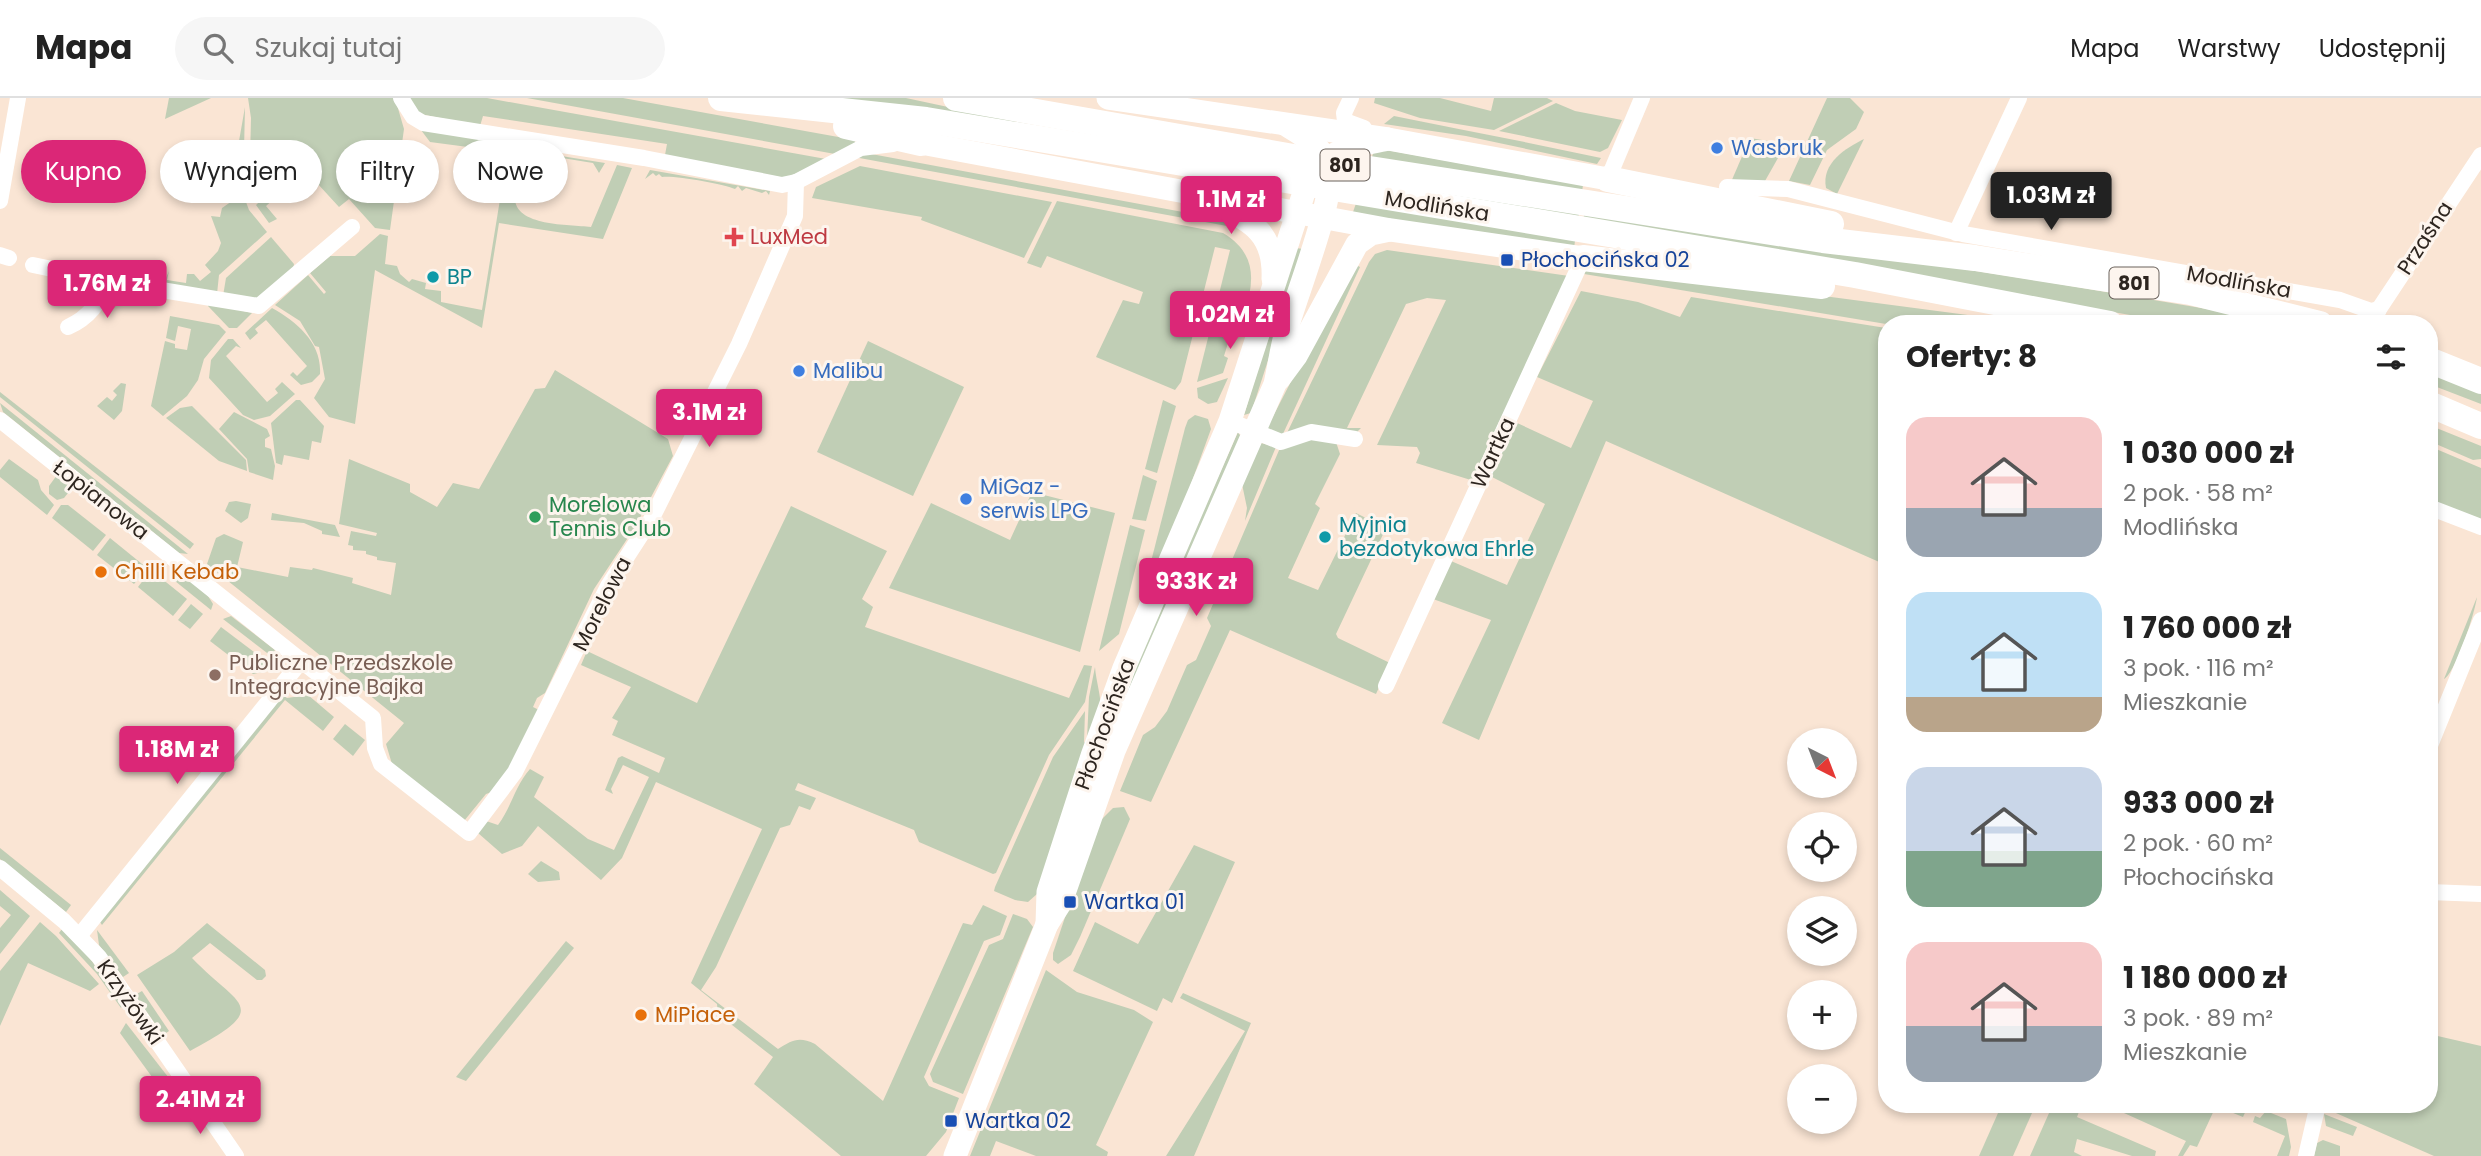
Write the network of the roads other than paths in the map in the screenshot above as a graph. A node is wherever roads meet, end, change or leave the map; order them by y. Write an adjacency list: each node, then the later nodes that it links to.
1 (18, 98): 18 (street)
2 (401, 98): 15 (street)
3 (956, 98): 25 (main road, Modlińska / 801)
4 (1108, 98): 9 (main road)
5 (1351, 98): 10 (street)
6 (1642, 98): 14 (street)
7 (2019, 98): 23 (street)
8 (726, 99): 11 (main road); 29 (main road, Modlińska / 801)
9 (1286, 125): 10 (main road); 13 (main road)
10 (1388, 139): 13 (main road); 14 (main road)
11 (921, 143): 15 (street); 17 (main road, Modlińska)
12 (2481, 155): 33 (street, Przaśna)
13 (1325, 158): 19 (main road, Płochocińska); 20 (main road, Płochocińska)
14 (1608, 178): 25 (main road)
15 (796, 182): 50 (street, Morelowa)
16 (1727, 187): 23 (street, Modlińska)
17 (1178, 189): 19 (main road, Modlińska); 28 (main road, Płochocińska)
18 (0, 201)
19 (1298, 211): 20 (main road, Modlińska); 28 (main road, Płochocińska)
20 (1322, 217): 22 (main road, Modlińska); 37 (main road, Płochocińska)
21 (352, 227): 27 (street)
22 (1391, 230): 24 (main road, Modlińska); 37 (main road, Płochocińska)
23 (1956, 233): 32 (street, Modlińska)
24 (1583, 258): 29 (main road); 48 (street, Wartka)
25 (1975, 258): 31 (main road, Modlińska / 801)
26 (33, 265): 27 (street)
27 (107, 281): 34 (street)
28 (1272, 296): 40 (main road, Płochocińska)
29 (2015, 308): 30 (main road, Modlińska / 801)
30 (2057, 315)
31 (2283, 315)
32 (2374, 315)
33 (2377, 315)
34 (68, 327)
35 (2438, 364): 36 (main road)
36 (2481, 381)
37 (1275, 384): 42 (main road, Płochocińska)
38 (2438, 408): 41 (main road)
39 (0, 420): 47 (street, Łopianowa)
40 (1230, 421): 42 (street); 54 (main road, Płochocińska)
41 (2481, 426)
42 (1254, 431): 43 (street); 54 (main road, Płochocińska)
43 (1355, 439)
44 (2438, 510): 45 (street)
45 (2481, 527)
46 (2481, 620): 49 (street)
47 (302, 660): 50 (street, Łopianowa); 55 (street)
48 (1386, 686)
49 (2438, 726)
50 (469, 833)
51 (0, 868): 55 (street, Krzyżówki)
52 (2438, 892): 53 (street)
53 (2481, 894)
54 (1047, 923): 58 (main road, Płochocińska)
55 (80, 935): 57 (street, Krzyżówki)
56 (2316, 1113): 59 (street)
57 (236, 1156)
58 (956, 1156)
59 (2306, 1156)

